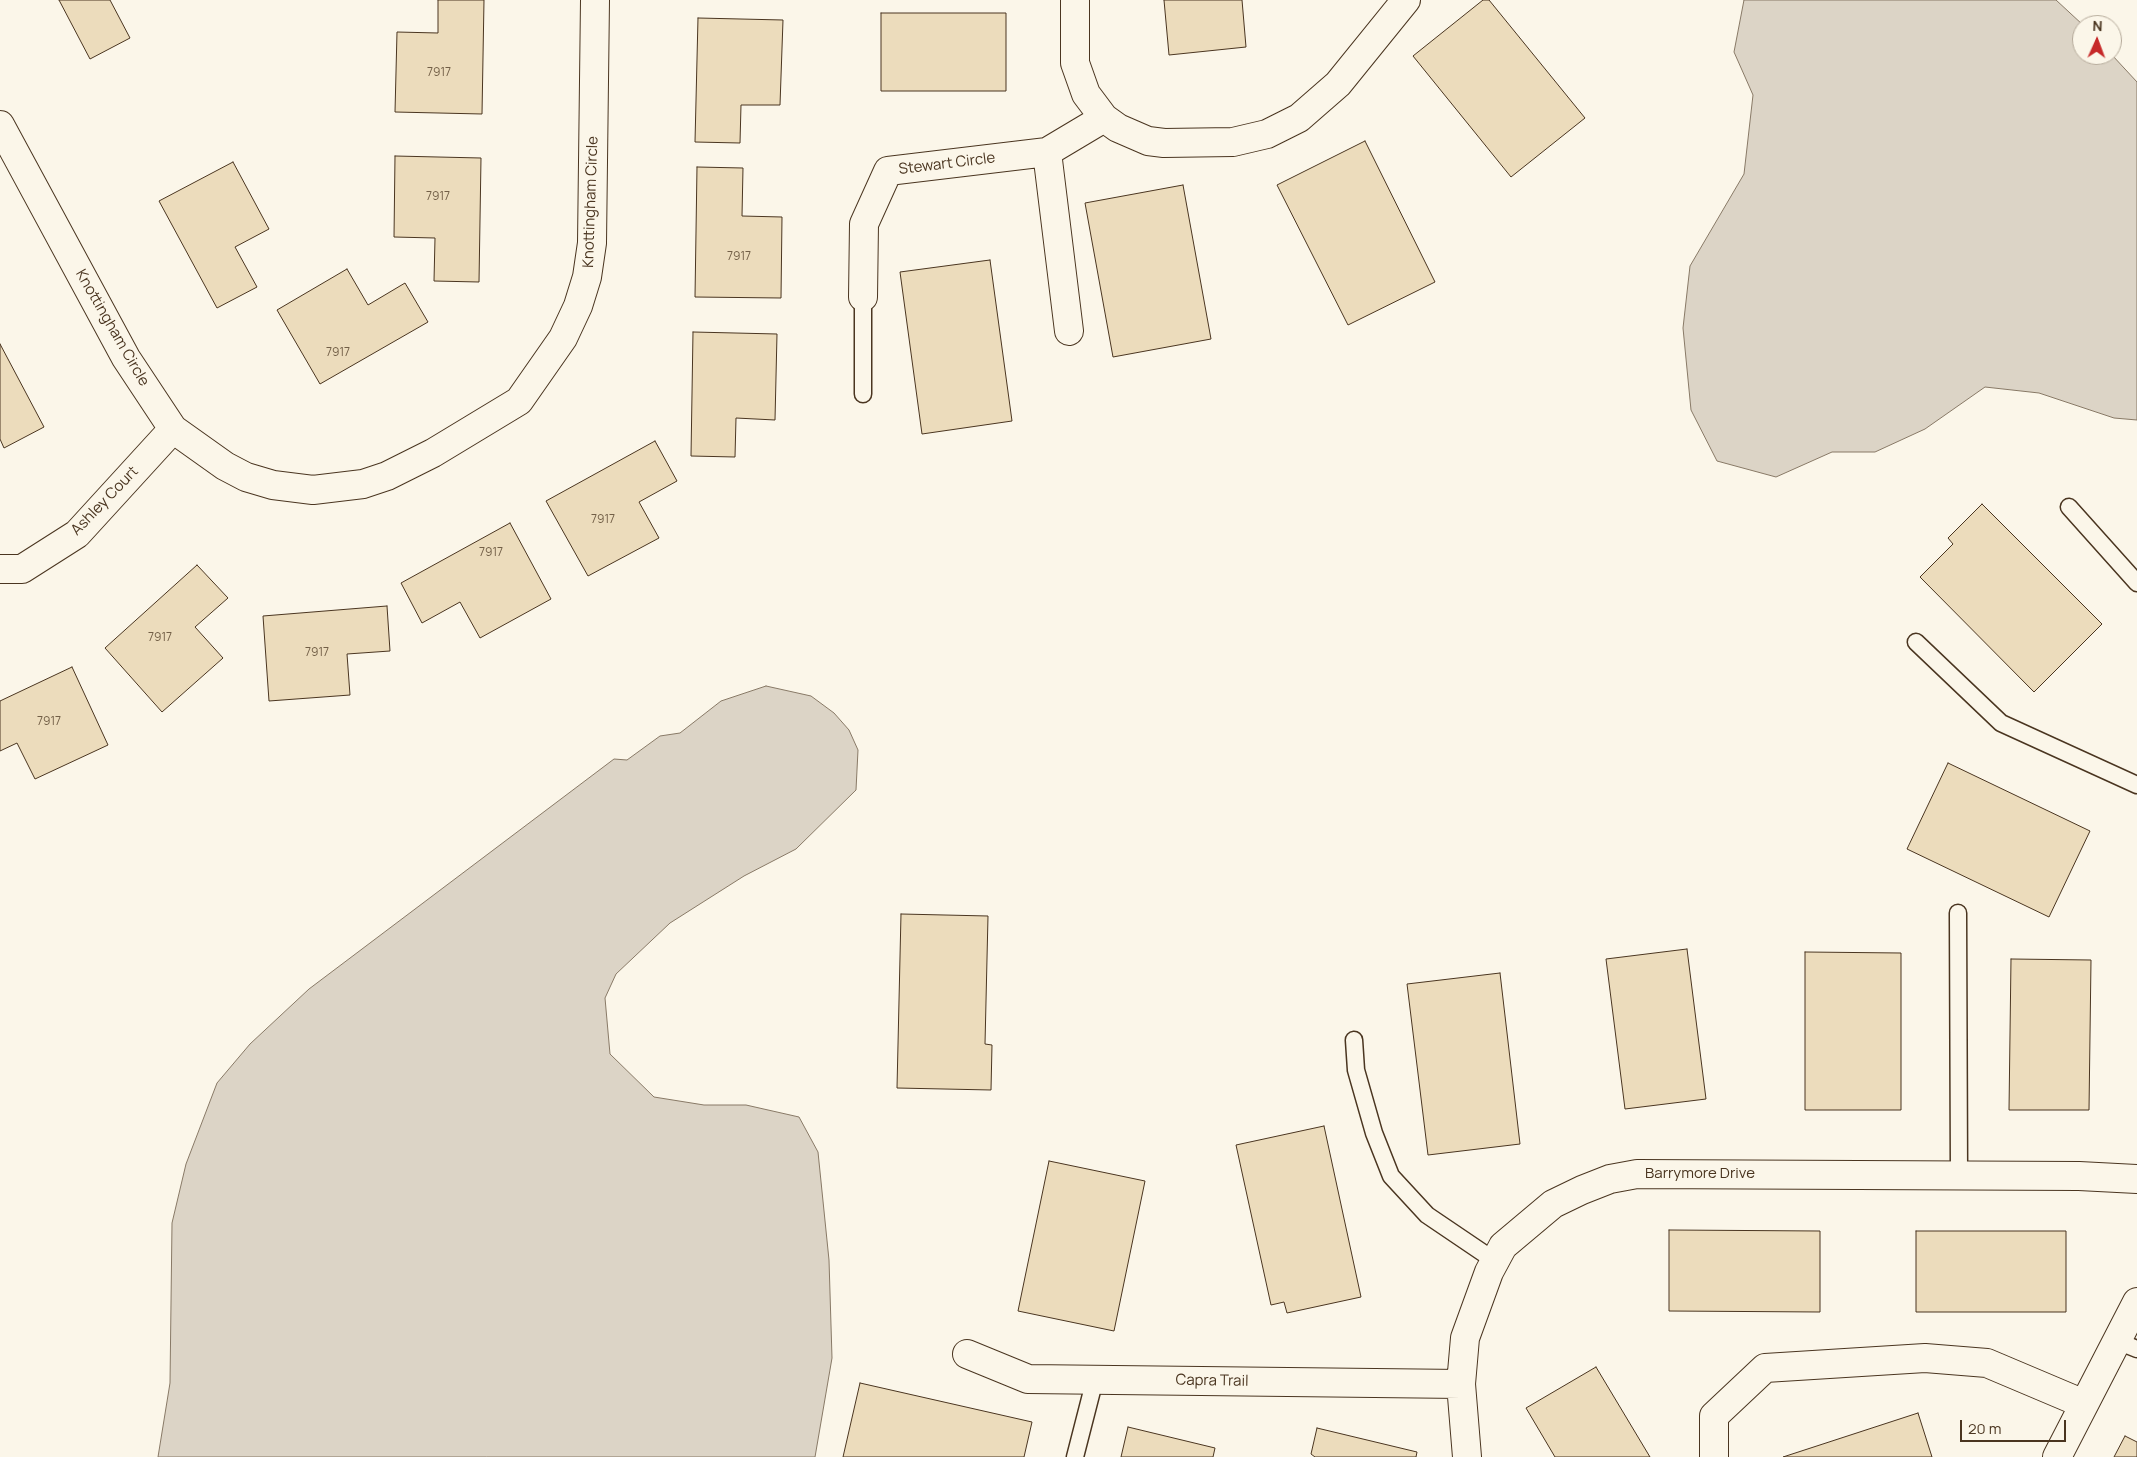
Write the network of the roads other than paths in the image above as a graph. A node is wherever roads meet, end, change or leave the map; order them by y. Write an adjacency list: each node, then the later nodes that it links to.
1 (595, 0): 10 (street, Knottingham Circle)
2 (1075, 0): 4 (street)
3 (1406, 0): 4 (street)
4 (1104, 118): 6 (street, Stewart Circle)
5 (0, 125): 10 (street, Knottingham Circle)
6 (1048, 152): 7 (street, Stewart Circle); 8 (street)
7 (863, 297): 9 (lane)
8 (1069, 331)
9 (862, 394)
10 (173, 429): 12 (street, Ashley Court)
11 (2069, 507): 13 (lane)
12 (0, 569)
13 (2137, 583)
14 (1916, 642): 15 (lane)
15 (2137, 785)
16 (1958, 913): 18 (lane)
17 (1354, 1040): 20 (lane)
18 (1959, 1175): 19 (street, Barrymore Drive); 20 (street, Barrymore Drive)
19 (2137, 1179)
20 (1495, 1261): 25 (street, Barrymore Drive)
21 (2137, 1302): 22 (street)
22 (2127, 1345): 26 (street)
23 (967, 1354): 24 (street, Capra Trail)
24 (1096, 1379): 25 (street, Capra Trail); 27 (lane)
25 (1461, 1384): 28 (street, Barrymore Drive)
26 (2084, 1404): 29 (street); 30 (street)
27 (1076, 1457)
28 (1467, 1457)
29 (1714, 1457)
30 (2057, 1457)

